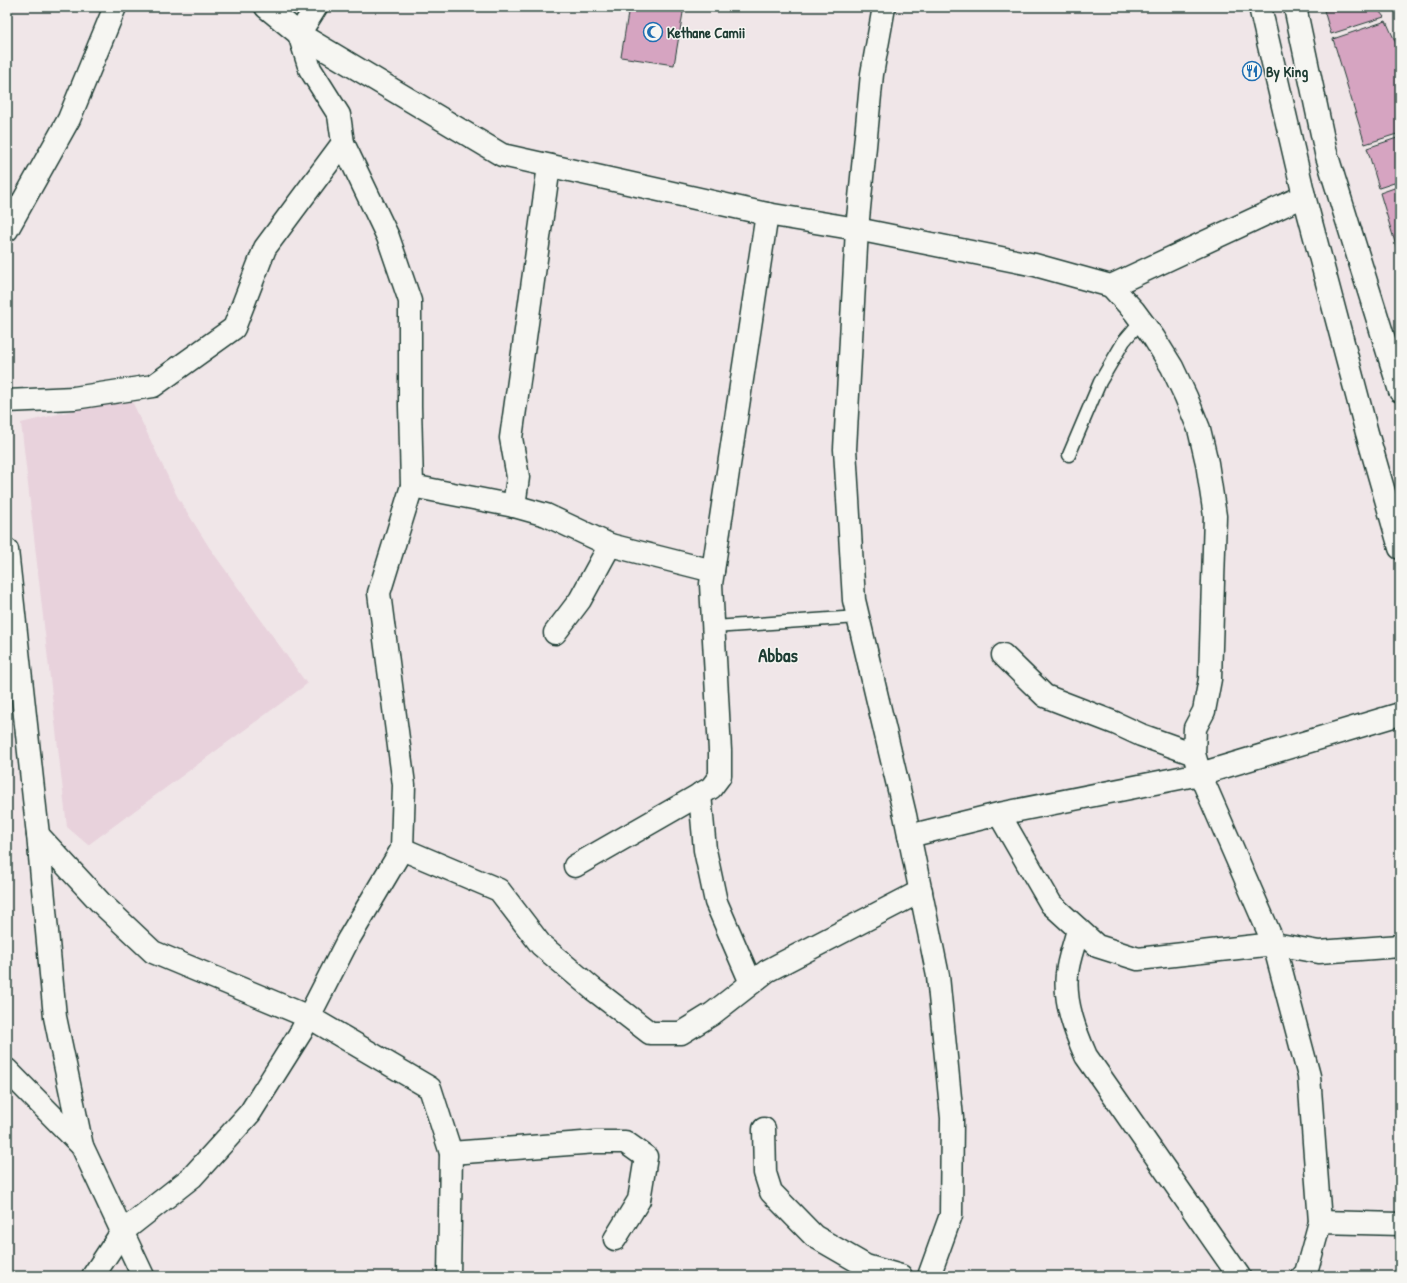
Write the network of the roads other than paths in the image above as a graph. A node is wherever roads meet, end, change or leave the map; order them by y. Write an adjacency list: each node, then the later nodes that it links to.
1 (116, 7): 12 (street)
2 (266, 7): 7 (street)
3 (316, 7): 7 (street)
4 (884, 7): 13 (street)
5 (1260, 7): 10 (street)
6 (1295, 7): 16 (street)
7 (298, 34): 8 (street); 9 (street)
8 (343, 143): 17 (street); 19 (street)
9 (549, 166): 11 (street); 20 (street)
10 (1304, 196): 14 (street); 22 (street)
11 (767, 214): 13 (street); 24 (street)
12 (7, 230)
13 (857, 230): 14 (street); 25 (street)
14 (1111, 286): 15 (street)
15 (1141, 321): 18 (lane); 31 (street)
16 (1400, 390)
17 (7, 401)
18 (1069, 455)
19 (412, 486): 20 (street); 36 (street)
20 (514, 506): 21 (street)
21 (610, 545): 24 (street); 27 (street)
22 (1400, 548)
23 (7, 550): 29 (street)
24 (713, 571): 26 (street)
25 (858, 617): 26 (lane); 35 (street)
26 (714, 627): 32 (street)
27 (555, 633)
28 (1003, 655): 31 (street)
29 (16, 706): 34 (street)
30 (1400, 714): 31 (street)
31 (1197, 764): 33 (street); 40 (street)
32 (700, 794): 37 (street); 42 (street)
33 (999, 814): 35 (street); 39 (street)
34 (38, 835): 43 (street); 46 (street)
35 (909, 836): 38 (street)
36 (402, 849): 42 (street); 43 (street)
37 (574, 866)
38 (920, 891): 42 (street); 56 (street)
39 (1078, 929): 40 (street); 57 (street)
40 (1274, 944): 41 (street); 48 (street)
41 (1400, 946)
42 (751, 983)
43 (309, 1017): 47 (street); 50 (street)
44 (7, 1070): 46 (street)
45 (764, 1129): 55 (street)
46 (82, 1146): 50 (street)
47 (451, 1153): 51 (street); 54 (street)
48 (1320, 1222): 49 (street); 58 (street)
49 (1400, 1224)
50 (122, 1232): 52 (street); 53 (street)
51 (615, 1239)
52 (93, 1276)
53 (143, 1276)
54 (449, 1276)
55 (901, 1276)
56 (929, 1276)
57 (1239, 1276)
58 (1303, 1276)

